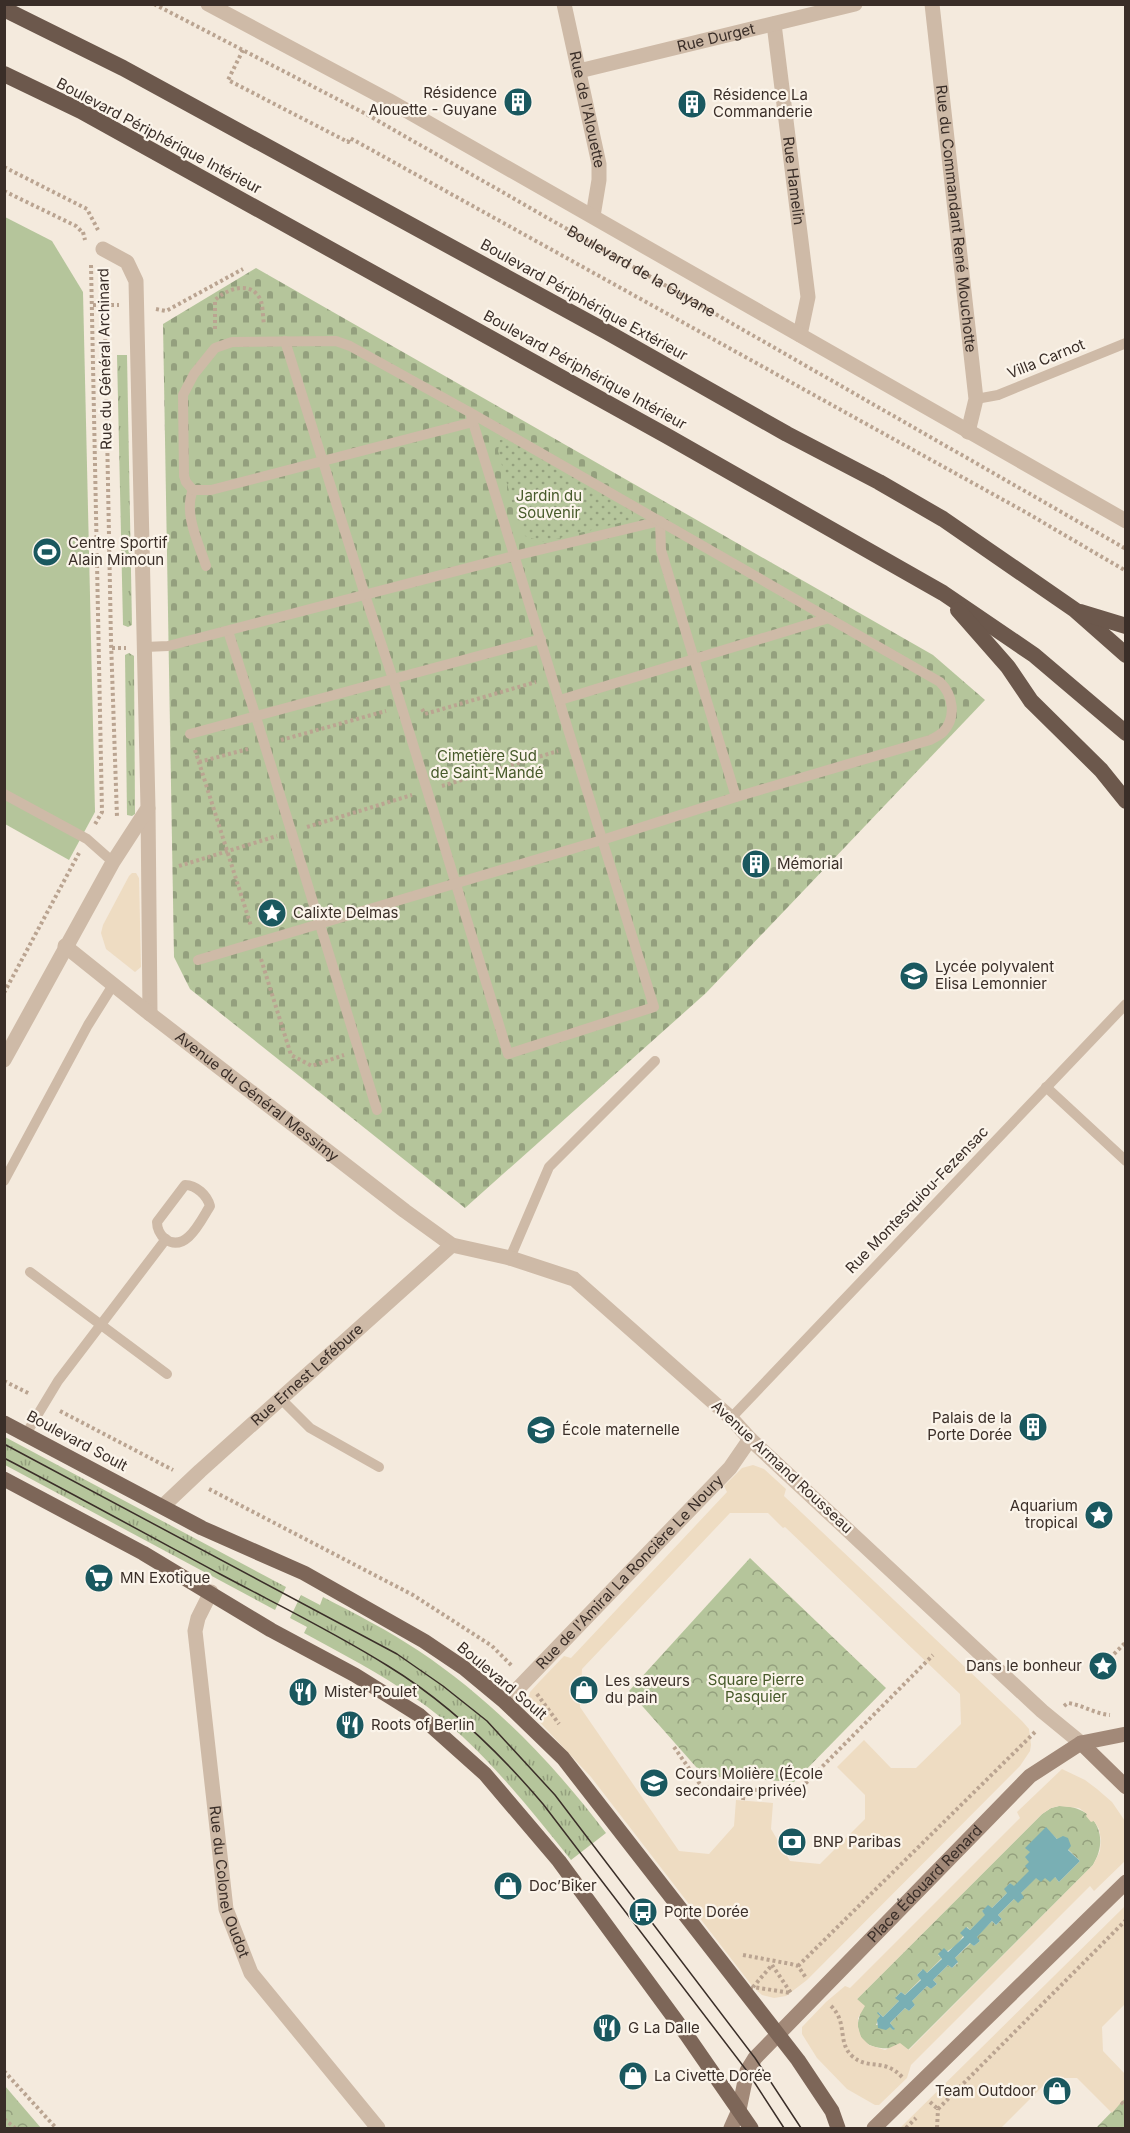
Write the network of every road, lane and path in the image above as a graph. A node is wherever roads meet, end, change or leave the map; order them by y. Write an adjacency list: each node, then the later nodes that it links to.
1 (154, 4): 9 (path, Boulevard de la Guyane)
2 (208, 4): 8 (street, Boulevard de la Guyane)
3 (564, 4): 10 (street, Rue de l'Alouette)
4 (855, 4): 7 (street, Rue Durget)
5 (932, 4): 26 (street, Rue du Commandant René Mouchotte)
6 (4, 9): 39 (highway, Boulevard Périphérique Extérieur)
7 (774, 24): 10 (street, Rue Durget); 21 (street, Rue Hamelin)
8 (254, 28): 9 (path); 14 (street, Boulevard de la Guyane)
9 (243, 51): 33 (path, Boulevard de la Guyane); 36 (path, Boulevard de la Guyane)
10 (579, 71): 14 (street, Rue de l'Alouette)
11 (4, 74): 37 (highway, Boulevard Périphérique Intérieur)
12 (4, 167): 16 (path)
13 (4, 191): 15 (path)
14 (592, 216): 21 (street, Boulevard de la Guyane)
15 (83, 232): 16 (path); 16 (path, Rue du Général Archinard)
16 (94, 253): 18 (path, Rue du Général Archinard); 19 (path, Rue du Général Archinard); 20 (street, Rue du Général Archinard)
17 (243, 269): 20 (path)
18 (105, 304): 19 (path); 20 (path); 62 (path, Rue du Général Archinard)
19 (93, 305): 64 (path, Rue du Général Archinard)
20 (136, 305): 44 (street, Rue du Général Archinard)
21 (800, 335): 28 (street, Boulevard de la Guyane)
22 (267, 341): 23 (lane); 25 (lane); 25 (path)
23 (285, 341): 27 (lane); 29 (lane)
24 (1125, 343): 26 (lane, Villa Carnot)
25 (215, 348): 30 (lane)
26 (976, 399): 28 (street, Rue du Commandant René Mouchotte)
27 (472, 417): 29 (lane); 31 (lane); 34 (lane)
28 (968, 432): 32 (street, Boulevard de la Guyane)
29 (322, 460): 30 (lane); 38 (lane)
30 (193, 490): 35 (lane)
31 (660, 521): 34 (lane); 40 (lane); 46 (lane)
32 (1125, 521)
33 (1125, 549)
34 (514, 555): 38 (lane); 43 (lane)
35 (206, 566)
36 (1125, 571)
37 (943, 593): 52 (highway, Boulevard Périphérique Intérieur); 60 (highway)
38 (365, 595): 42 (lane); 48 (lane)
39 (1075, 610): 41 (highway); 45 (highway, Boulevard Périphérique Extérieur)
40 (829, 618): 46 (lane); 59 (lane)
41 (1125, 626)
42 (228, 631): 44 (lane); 51 (lane)
43 (541, 639): 47 (lane); 48 (lane)
44 (145, 647): 61 (street, Rue du Général Archinard)
45 (1125, 655)
46 (694, 659): 49 (lane); 59 (lane)
47 (553, 677): 49 (lane); 50 (path)
48 (393, 679): 50 (lane); 51 (lane)
49 (560, 700): 55 (lane)
50 (402, 706): 54 (path); 57 (lane)
51 (256, 717): 53 (lane); 54 (lane)
52 (1125, 733)
53 (190, 734)
54 (265, 744): 56 (path); 63 (lane)
55 (573, 746): 57 (path); 65 (lane)
56 (199, 762)
57 (428, 790): 63 (path); 68 (lane)
58 (4, 794): 64 (lane)
59 (736, 797): 65 (lane)
60 (1125, 801)
61 (148, 808): 66 (street); 75 (street, Rue du Général Archinard)
62 (117, 823)
63 (291, 832): 67 (path); 69 (lane)
64 (87, 839): 66 (lane); 73 (path, Rue du Général Archinard)
65 (602, 840): 68 (lane); 68 (lane)
66 (113, 862): 70 (street)
67 (179, 866)
68 (456, 882): 69 (lane)
69 (319, 923): 71 (lane); 79 (lane)
70 (65, 946): 72 (street, Avenue du Général Messimy); 76 (street)
71 (198, 960)
72 (113, 985): 75 (street, Avenue du Général Messimy); 81 (lane)
73 (4, 993)
74 (1125, 1004): 78 (lane, Rue Montesquiou-Fezensac)
75 (150, 1014): 83 (street, Avenue du Général Messimy)
76 (4, 1060)
77 (655, 1061): 84 (lane)
78 (1046, 1087): 80 (lane); 89 (lane, Rue Montesquiou-Fezensac)
79 (377, 1110)
80 (1125, 1161)
81 (4, 1181)
82 (165, 1239): 82 (lane); 86 (lane)
83 (452, 1245): 84 (street, Avenue Armand Rousseau); 88 (street, Rue Ernest Lefébure)
84 (510, 1258): 89 (street, Avenue Armand Rousseau)
85 (30, 1272): 86 (lane)
86 (101, 1324): 87 (lane); 91 (lane)
87 (167, 1374)
88 (280, 1398): 93 (lane); 95 (street, Rue Ernest Lefébure)
89 (731, 1418): 92 (street, Avenue Armand Rousseau)
90 (4, 1423): 91 (main road, Boulevard Soult)
91 (26, 1434): 95 (main road, Boulevard Soult)
92 (750, 1439): 100 (street, Rue de l'Amiral La Roncière Le Noury); 105 (street, Avenue Armand Rousseau)
93 (379, 1467)
94 (4, 1479): 96 (main road)
95 (163, 1506): 100 (main road, Boulevard Soult)
96 (211, 1592): 122 (main road); 126 (street, Rue du Colonel Oudot)
97 (1125, 1642): 98 (path)
98 (1114, 1654)
99 (933, 1655): 108 (path)
100 (505, 1702): 115 (main road, Boulevard Soult)
101 (1065, 1705): 102 (path)
102 (1116, 1715)
103 (1125, 1734): 105 (main road, Place Édouard Renard)
104 (1030, 1736): 112 (path, Place Édouard Renard)
105 (1082, 1743): 107 (main road); 115 (main road, Place Édouard Renard)
106 (674, 1747): 108 (path)
107 (1125, 1787)
108 (744, 1789): 109 (path)
109 (743, 1800)
110 (1125, 1882): 130 (main road)
111 (1125, 1920): 121 (path)
112 (807, 1980)
113 (753, 1987): 113 (path)
114 (826, 2002): 117 (path)
115 (778, 2036): 122 (main road, Place Édouard Renard); 129 (main road, Boulevard Soult)
116 (4, 2071): 125 (path)
117 (904, 2079)
118 (1121, 2102): 120 (path)
119 (931, 2103): 121 (path)
120 (1125, 2106)
121 (938, 2109): 131 (path)
122 (739, 2110): 127 (main road, Place Édouard Renard); 128 (main road)
123 (4, 2119): 124 (path)
124 (15, 2128)
125 (56, 2128)
126 (378, 2128)
127 (731, 2128)
128 (751, 2128)
129 (838, 2128)
130 (874, 2128)
131 (937, 2128)

